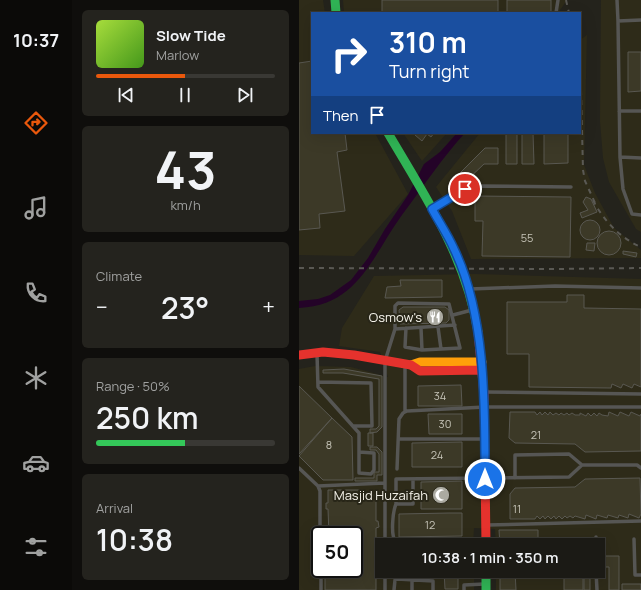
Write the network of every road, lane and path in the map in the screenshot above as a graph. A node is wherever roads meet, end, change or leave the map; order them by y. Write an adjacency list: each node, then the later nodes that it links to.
1 (335, 0): 4 (main road)
2 (558, 0): 5 (lane)
3 (617, 0): 6 (lane)
4 (336, 12)
5 (555, 12)
6 (618, 20): 7 (lane); 8 (lane)
7 (641, 20)
8 (619, 111): 9 (lane); 11 (lane)
9 (641, 111)
10 (389, 134): 14 (main road)
11 (620, 157): 12 (lane); 15 (lane)
12 (641, 158)
13 (571, 187): 14 (lane)
14 (432, 209): 17 (main road)
15 (641, 215)
16 (641, 288): 17 (lane)
17 (468, 289): 18 (main road)
18 (473, 310): 19 (lane); 31 (main road)
19 (453, 314): 20 (lane); 24 (lane)
20 (455, 325): 21 (lane); 25 (lane)
21 (437, 327): 23 (lane); 25 (lane)
22 (406, 328): 23 (lane); 24 (lane); 26 (lane)
23 (421, 328): 26 (lane)
24 (395, 329): 29 (lane)
25 (441, 349): 26 (lane)
26 (422, 350)
27 (317, 353): 28 (main road); 29 (main road); 32 (lane)
28 (299, 355)
29 (385, 361): 30 (main road); 53 (lane)
30 (408, 365): 31 (main road); 37 (lane)
31 (482, 366): 33 (main road)
32 (318, 382): 38 (lane); 38 (lane)
33 (483, 392): 34 (lane); 35 (main road)
34 (641, 394)
35 (485, 407): 36 (lane); 37 (lane); 40 (main road)
36 (641, 407)
37 (405, 412): 39 (lane)
38 (353, 426): 41 (lane)
39 (398, 439): 40 (lane); 47 (lane)
40 (485, 439): 52 (main road)
41 (359, 452): 41 (lane)
42 (641, 462): 44 (lane)
43 (582, 465): 44 (lane); 50 (lane); 50 (lane)
44 (637, 465): 46 (lane)
45 (299, 468): 48 (lane)
46 (641, 468)
47 (397, 469)
48 (302, 472): 49 (lane); 54 (lane)
49 (299, 475)
50 (515, 478): 52 (lane)
51 (413, 479): 52 (lane); 55 (lane); 55 (lane)
52 (485, 479): 57 (main road)
53 (385, 483): 54 (lane); 59 (lane)
54 (318, 486): 58 (lane)
55 (396, 504): 60 (lane)
56 (641, 521): 57 (lane)
57 (485, 525): 61 (main road)
58 (320, 526)
59 (385, 538)
60 (394, 538)
61 (486, 538)
62 (634, 539): 63 (lane)
63 (641, 575)
64 (321, 578): 69 (lane)
65 (385, 578): 70 (lane)
66 (596, 578): 75 (lane)
67 (412, 580): 71 (lane); 72 (lane); 73 (lane)
68 (486, 587): 74 (lane)
69 (321, 590)
70 (385, 590)
71 (394, 590)
72 (411, 590)
73 (433, 590)
74 (464, 590)
75 (597, 590)

